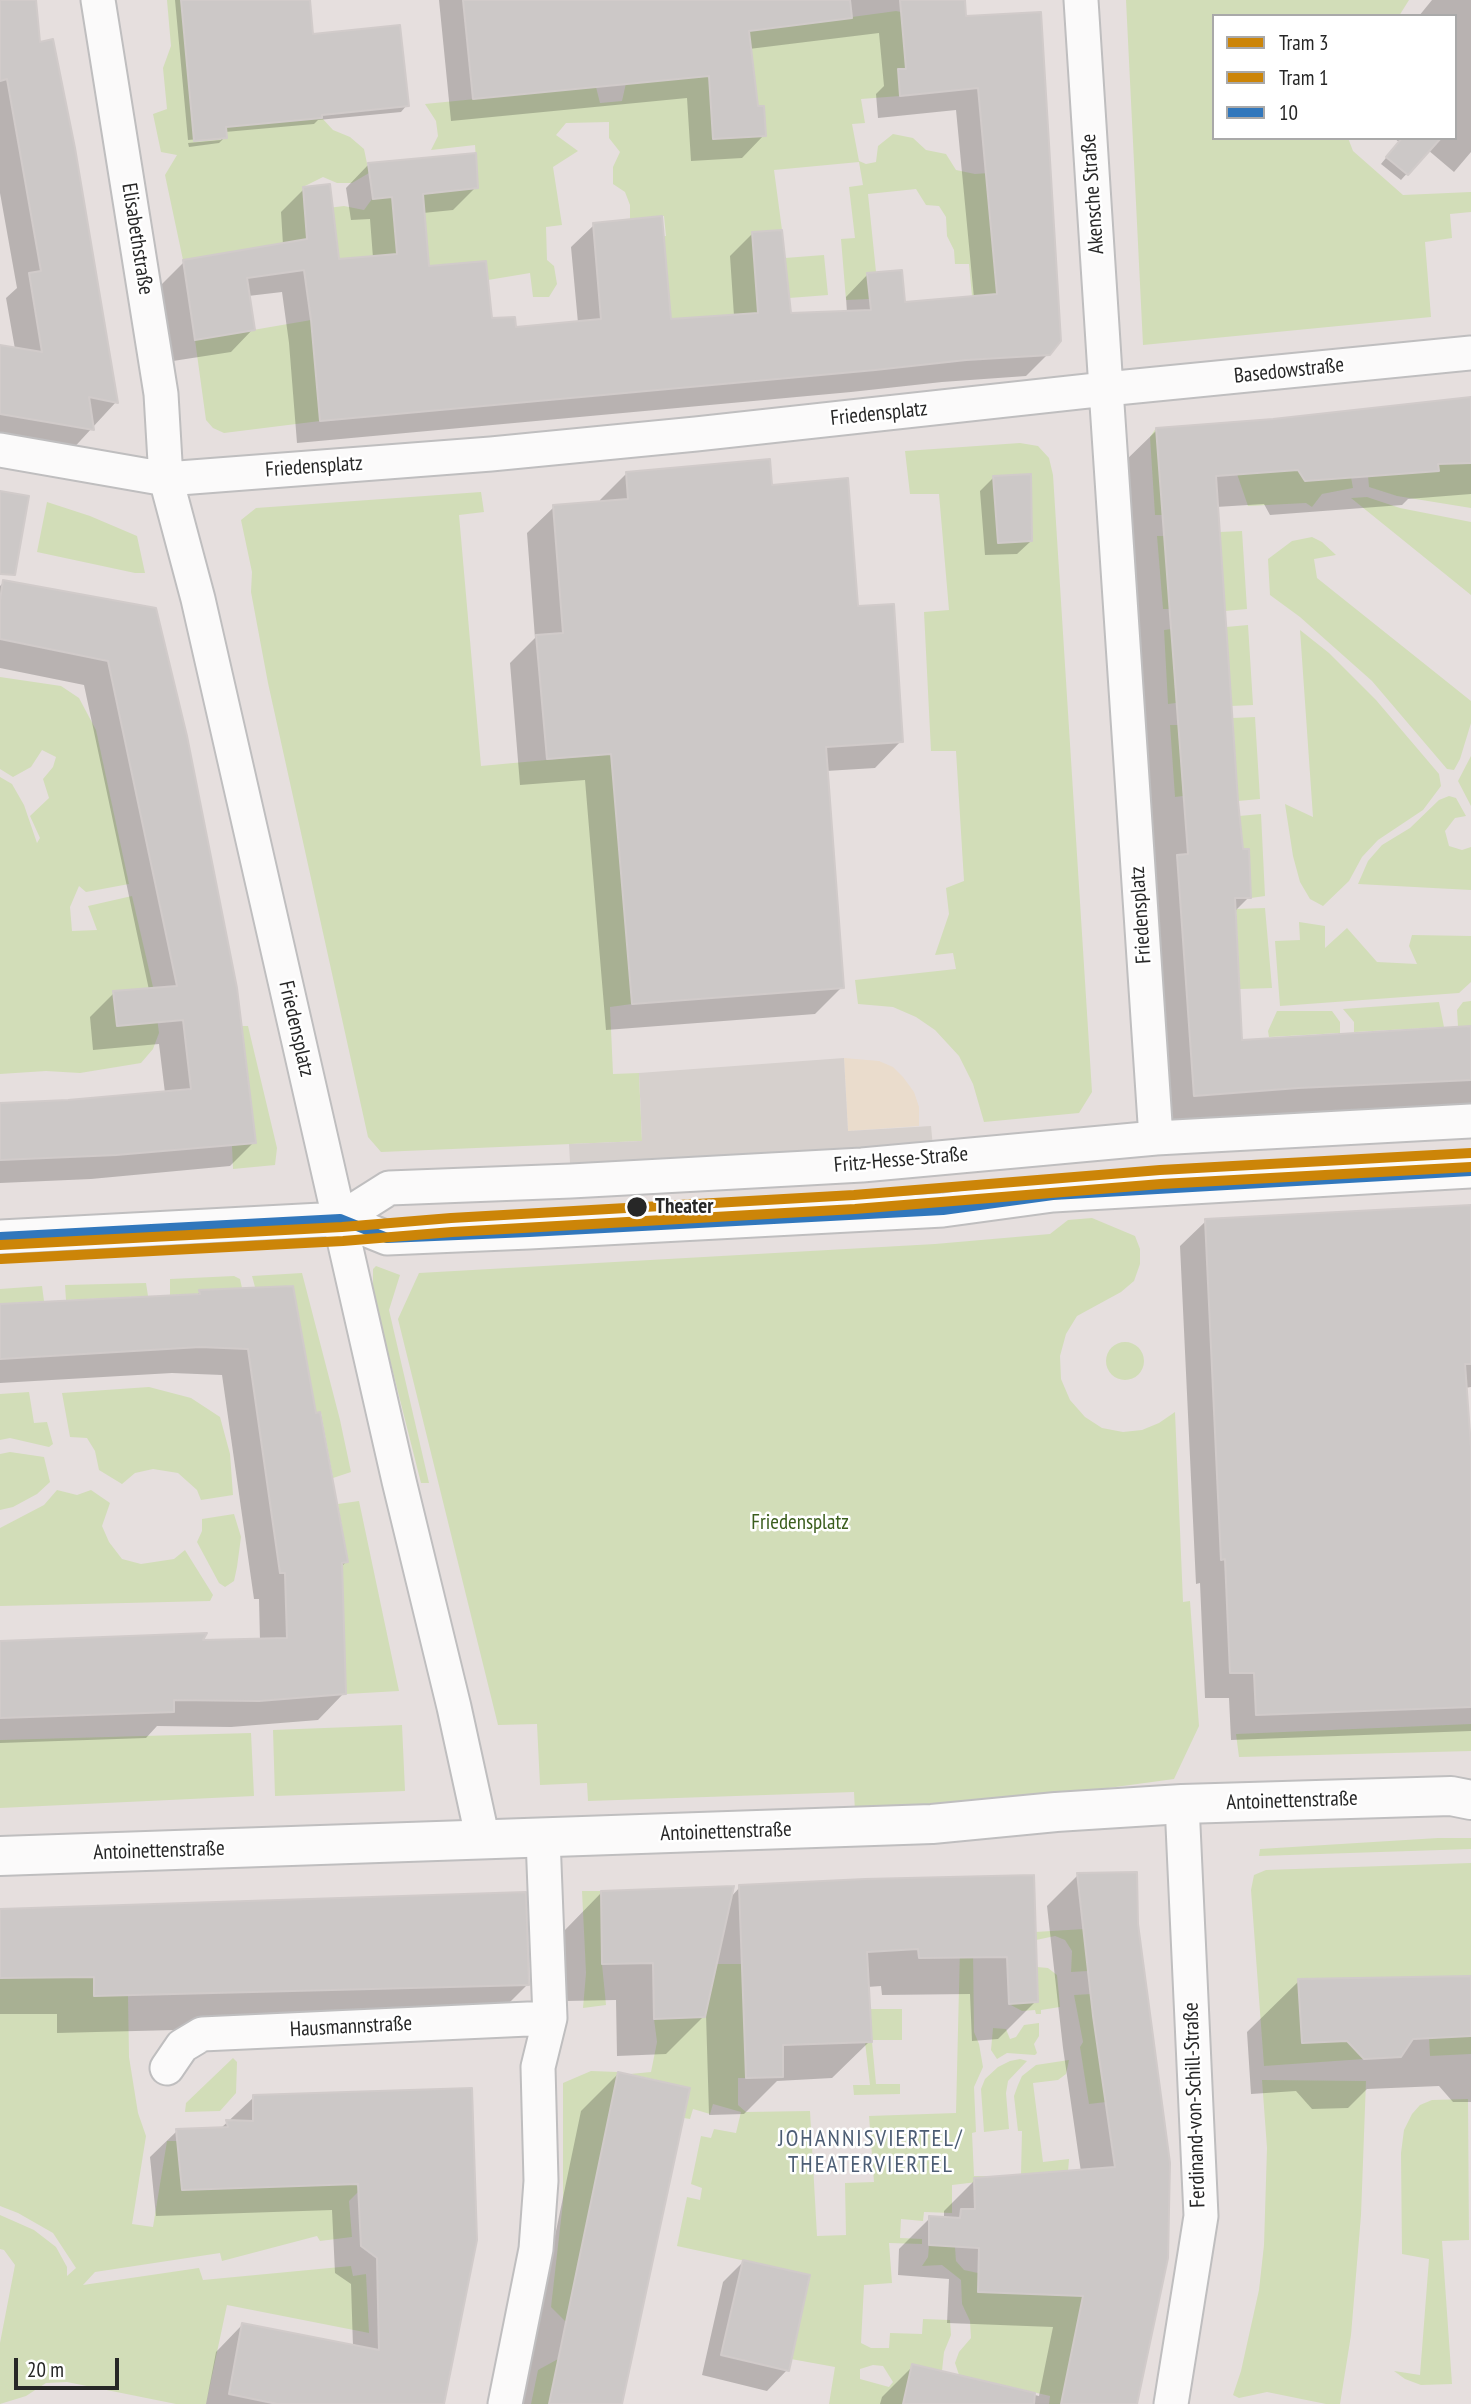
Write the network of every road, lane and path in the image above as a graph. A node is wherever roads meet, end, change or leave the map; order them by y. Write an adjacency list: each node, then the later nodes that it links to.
1 (98, 0): 6 (street, Elisabethstraße)
2 (1081, 0): 4 (street, Akensche Straße)
3 (1471, 353): 4 (street, Basedowstraße)
4 (1106, 389): 6 (street, Friedensplatz); 8 (street, Friedensplatz)
5 (0, 450): 6 (street)
6 (166, 479): 10 (street, Friedensplatz)
7 (1471, 1121): 8 (street, Fritz-Hesse-Straße)
8 (1156, 1138): 10 (street, Fritz-Hesse-Straße)
9 (1471, 1171): 10 (street, Fritz-Hesse-Straße)
10 (340, 1219): 11 (street, Fritz-Hesse-Straße); 15 (street, Friedensplatz)
11 (0, 1237)
12 (1464, 1794): 13 (main road, Antoinettenstraße)
13 (1182, 1804): 14 (main road, Antoinettenstraße); 20 (street, Ferdinand-von-Schill-Straße)
14 (543, 1838): 15 (main road, Antoinettenstraße); 17 (street)
15 (482, 1840): 16 (main road, Antoinettenstraße)
16 (0, 1856)
17 (550, 2018): 18 (street, Hausmannstraße); 19 (street)
18 (167, 2068)
19 (505, 2404)
20 (1171, 2404)

